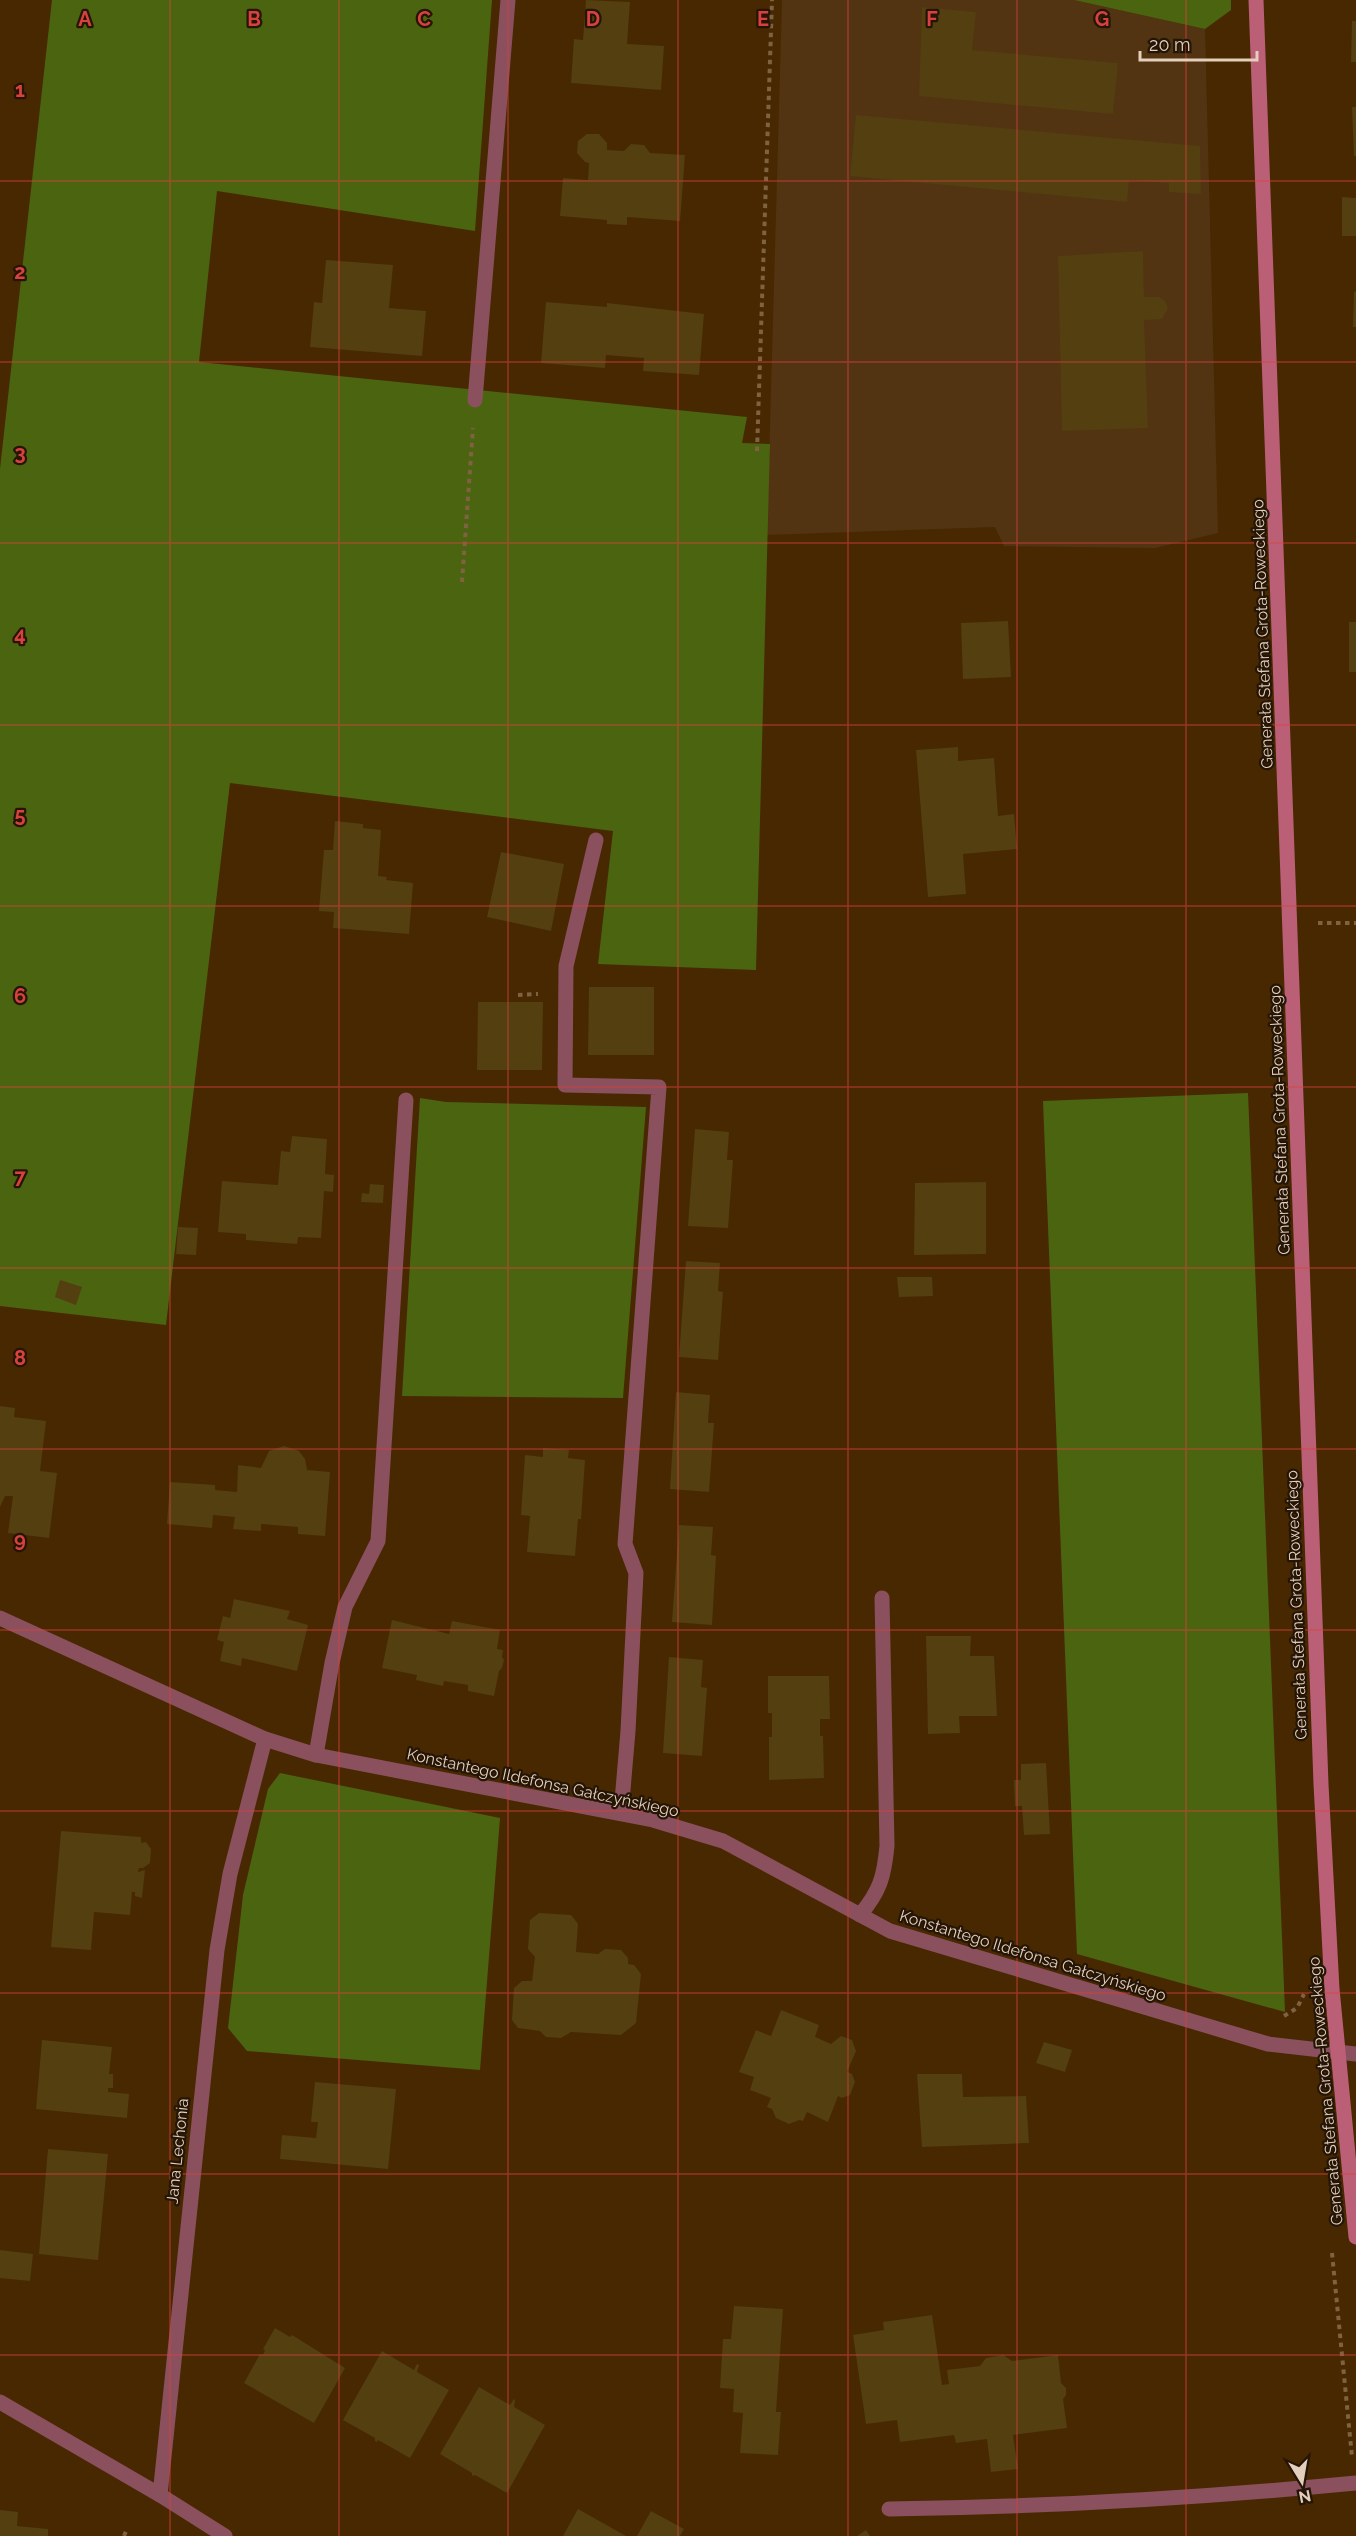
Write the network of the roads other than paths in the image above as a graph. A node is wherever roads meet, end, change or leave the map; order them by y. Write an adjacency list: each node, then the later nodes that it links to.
1 (508, 0): 3 (street)
2 (1256, 0): 12 (street, Generała Stefana Grota-Roweckiego)
3 (476, 400)
4 (596, 840): 10 (street)
5 (406, 1100): 9 (street)
6 (882, 1598): 11 (street)
7 (0, 1618): 8 (street, Konstantego Ildefonsa Gałczyńskiego)
8 (265, 1739): 9 (street, Konstantego Ildefonsa Gałczyńskiego); 17 (street, Jana Lechonia)
9 (316, 1755): 10 (street, Konstantego Ildefonsa Gałczyńskiego)
10 (621, 1813): 11 (street, Konstantego Ildefonsa Gałczyńskiego)
11 (860, 1915): 12 (street, Konstantego Ildefonsa Gałczyńskiego)
12 (1338, 2051): 13 (street, Konstantego Ildefonsa Gałczyńskiego); 14 (street, Generała Stefana Grota-Roweckiego)
13 (1356, 2054)
14 (1356, 2237)
15 (0, 2402): 17 (street)
16 (1355, 2483): 18 (street)
17 (160, 2495): 19 (street)
18 (889, 2509)
19 (225, 2536)

